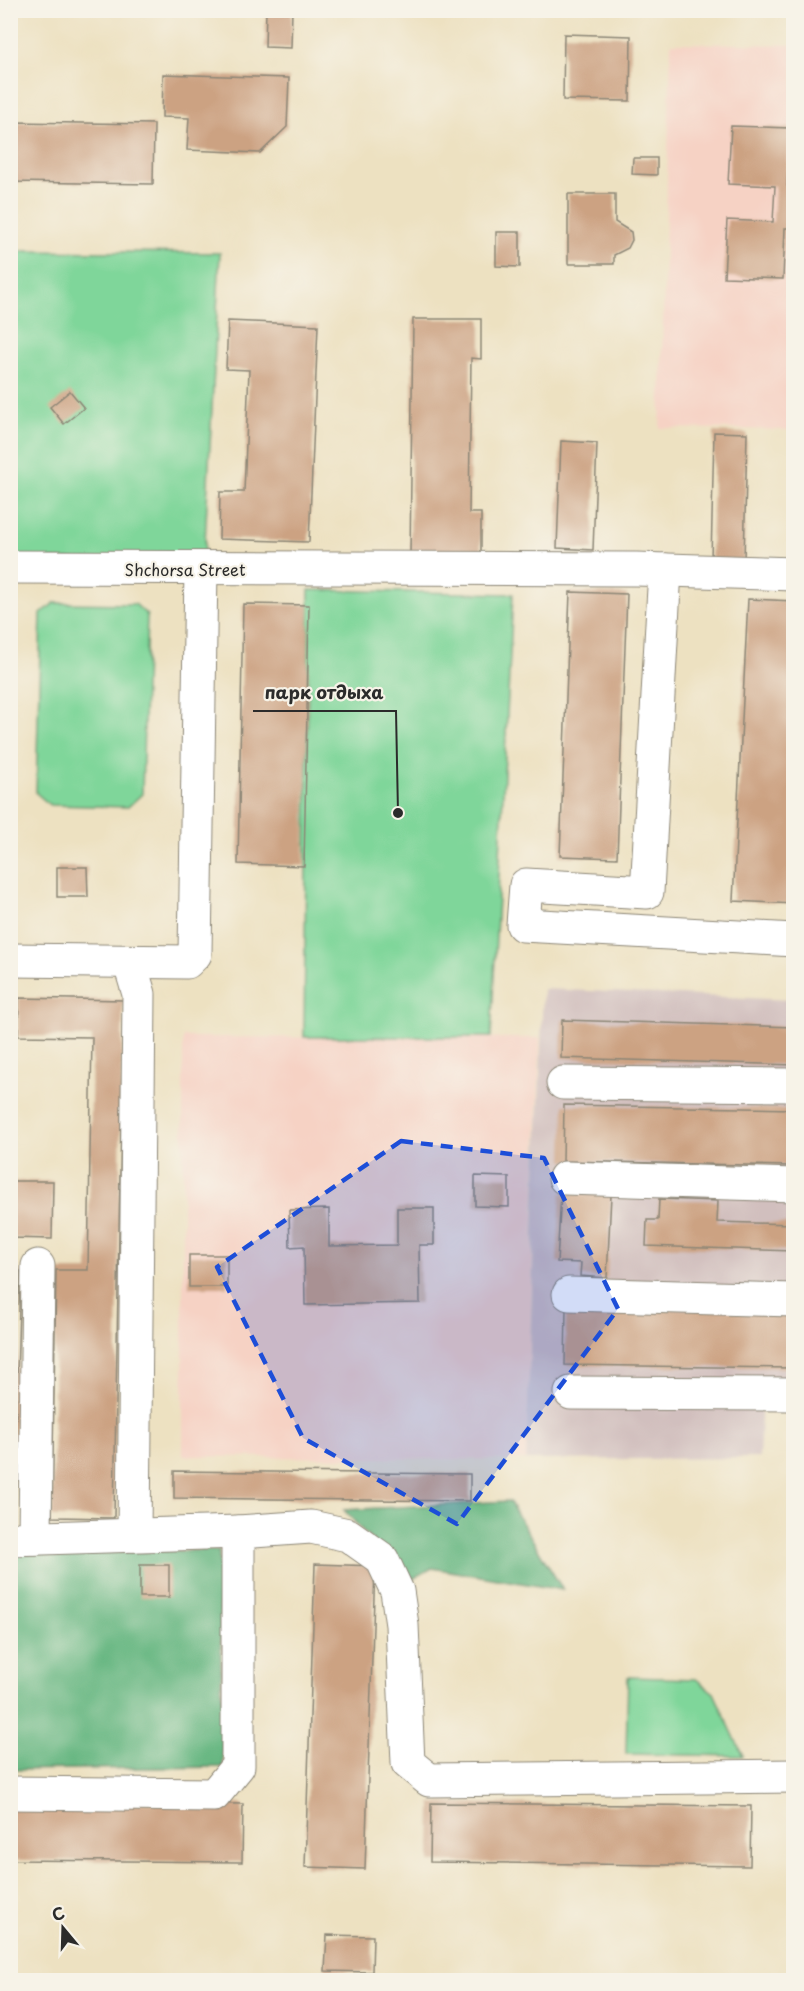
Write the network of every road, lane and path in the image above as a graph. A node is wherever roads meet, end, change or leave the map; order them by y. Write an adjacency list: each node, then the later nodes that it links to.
1 (10, 567): 2 (street, Shchorsa Street)
2 (201, 569): 3 (street, Shchorsa Street); 7 (street)
3 (665, 570): 4 (street, Shchorsa Street); 5 (street)
4 (794, 574)
5 (794, 940)
6 (10, 960): 7 (street)
7 (130, 964): 18 (street)
8 (563, 1083): 9 (street)
9 (794, 1085)
10 (566, 1178): 11 (street)
11 (794, 1185)
12 (38, 1266): 19 (street)
13 (569, 1294): 14 (street)
14 (794, 1300)
15 (571, 1393): 16 (street)
16 (794, 1394)
17 (238, 1532): 18 (street); 20 (street); 21 (street)
18 (134, 1535): 19 (street)
19 (23, 1538)
20 (794, 1776)
21 (10, 1793)

